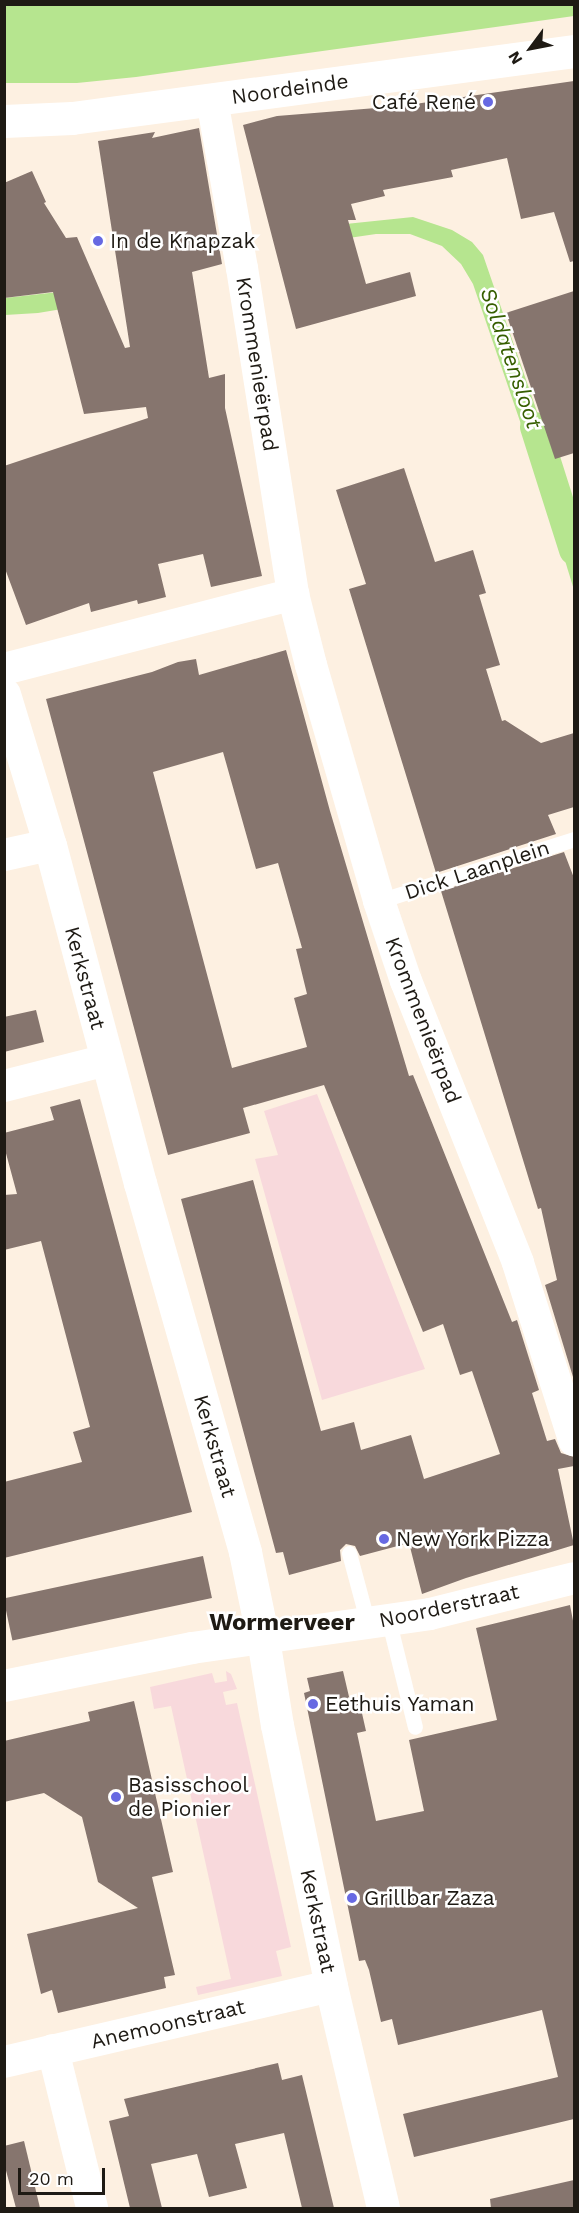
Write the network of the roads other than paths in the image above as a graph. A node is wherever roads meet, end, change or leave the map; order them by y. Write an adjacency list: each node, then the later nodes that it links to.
1 (574, 51): 2 (street, Noordeinde)
2 (212, 100): 3 (street, Noordeinde); 4 (street, Krommenieërpad)
3 (4, 121)
4 (293, 594): 5 (street); 10 (street, Krommenieërpad)
5 (4, 669)
6 (4, 694): 8 (street, Kerkstraat)
7 (574, 839): 10 (lane, Dick Laanplein)
8 (50, 845): 9 (street); 11 (street, Kerkstraat)
9 (4, 855)
10 (379, 901): 13 (street, Krommenieërpad)
11 (107, 1060): 12 (street); 17 (street, Kerkstraat)
12 (4, 1086)
13 (574, 1440)
14 (349, 1553): 16 (lane)
15 (574, 1578): 16 (street, Noorderstraat)
16 (378, 1623): 17 (street, Noorderstraat); 19 (lane)
17 (263, 1638): 18 (street, Noorderstraat); 20 (street, Kerkstraat)
18 (4, 1686)
19 (415, 1727)
20 (331, 1986): 21 (street, Anemoonstraat); 24 (street, Kerkstraat)
21 (53, 2050): 22 (street, Anemoonstraat); 23 (street)
22 (4, 2062)
23 (92, 2208)
24 (383, 2208)

